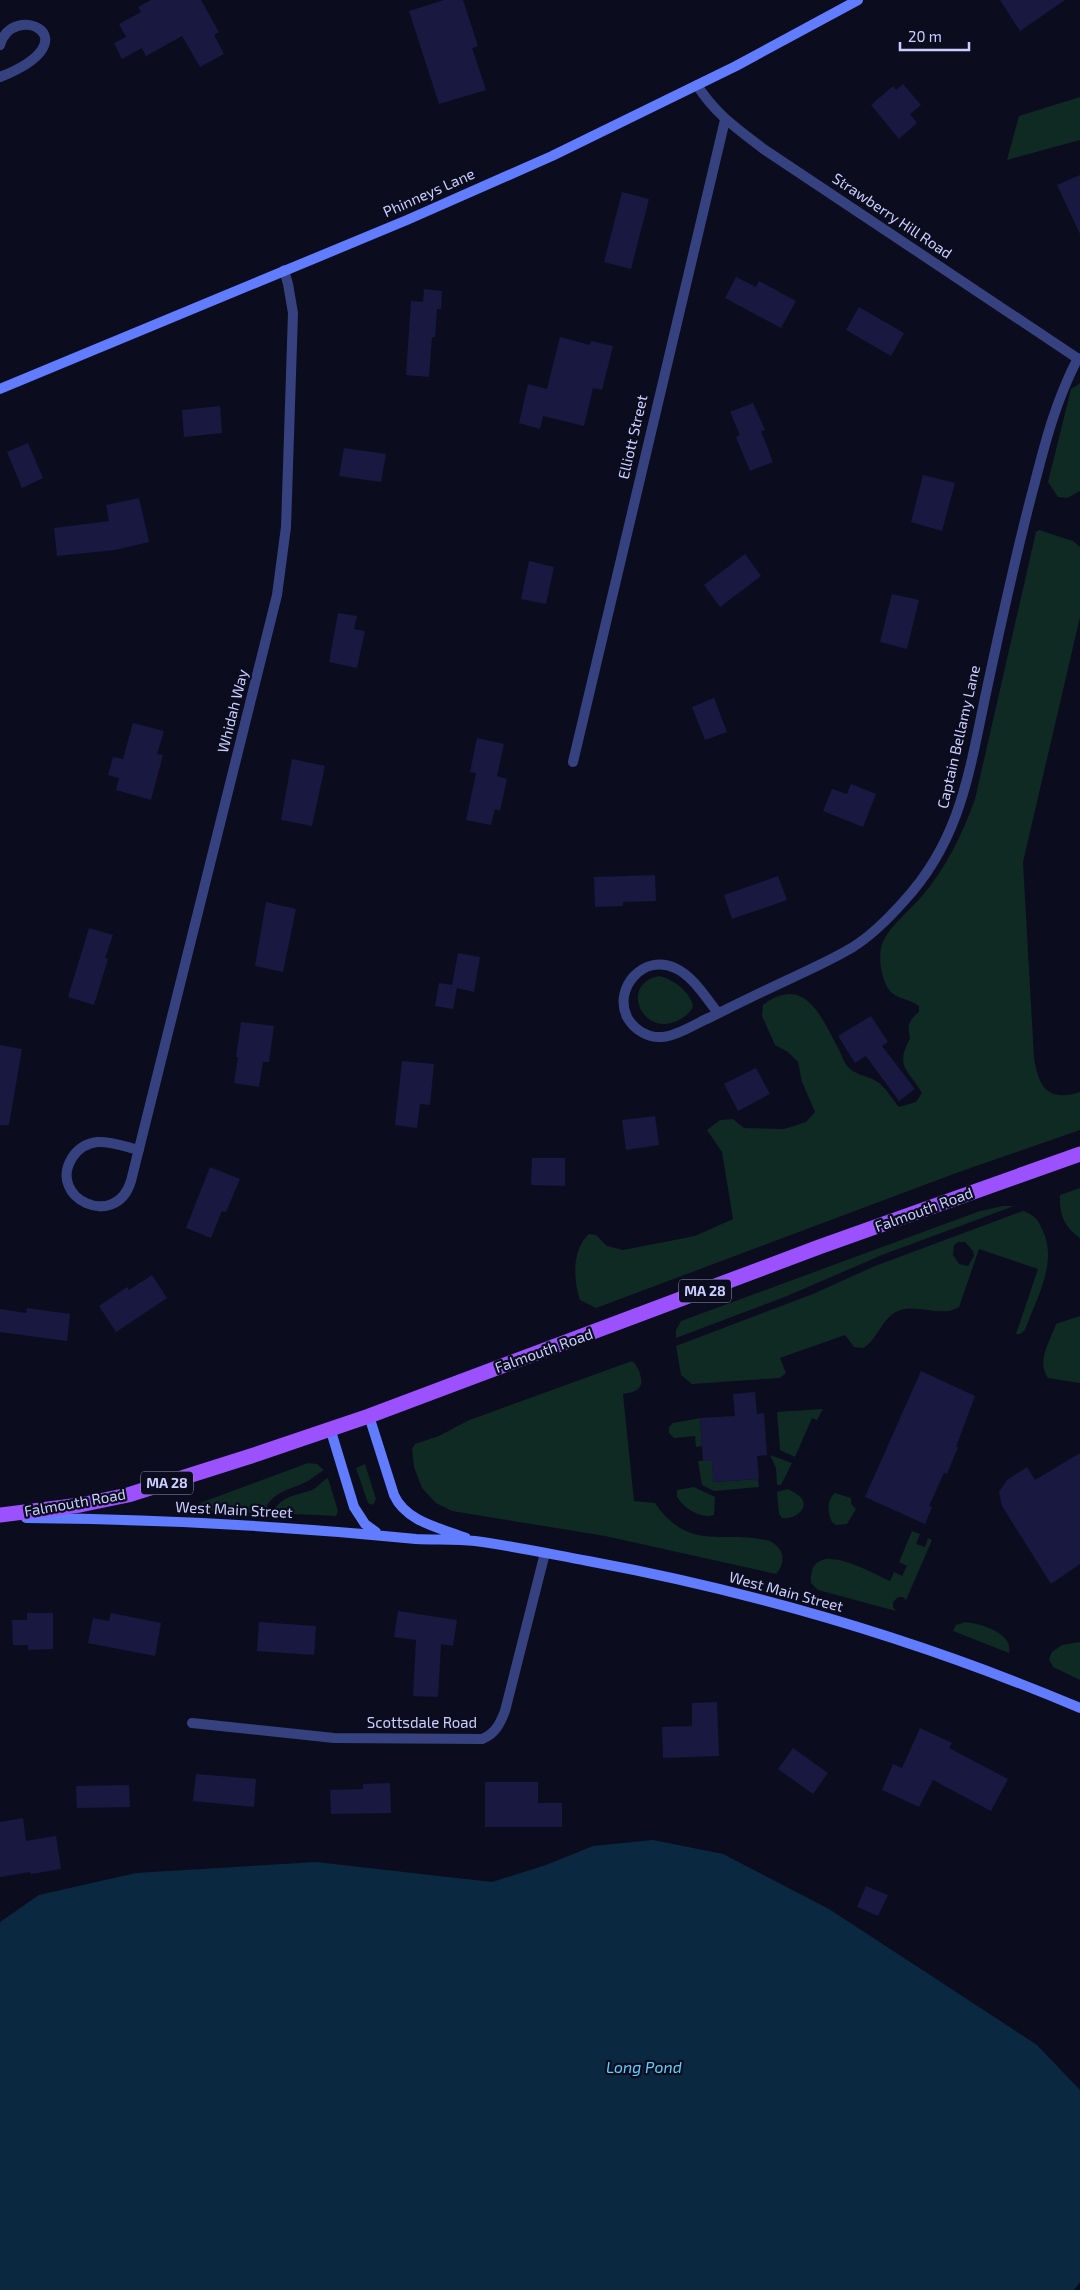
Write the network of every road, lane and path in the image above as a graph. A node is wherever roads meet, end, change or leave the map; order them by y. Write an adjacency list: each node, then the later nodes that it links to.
1 (858, 0): 6 (main road, Phinneys Lane)
2 (16, 14): 4 (street)
3 (41, 18): 5 (street)
4 (0, 44)
5 (0, 77)
6 (697, 86): 7 (street, Strawberry Hill Road); 8 (main road, Phinneys Lane)
7 (725, 120): 9 (street, Strawberry Hill Road); 11 (street, Elliott Street)
8 (284, 270): 10 (main road, Phinneys Lane); 13 (street, Whidah Way)
9 (1079, 359): 12 (street, Captain Bellamy Lane)
10 (0, 389)
11 (573, 762)
12 (718, 1013): 12 (street, Captain Bellamy Lane)
13 (139, 1150): 13 (street, Whidah Way)
14 (1080, 1154): 15 (main road, Falmouth Road / MA 28)
15 (369, 1416): 16 (main road, Falmouth Road / MA 28); 19 (main road, West Main Street)
16 (330, 1428): 17 (main road, Falmouth Road / MA 28); 18 (main road)
17 (0, 1516): 18 (main road, West Main Street)
18 (377, 1533): 19 (main road, West Main Street)
19 (474, 1541): 20 (main road, West Main Street)
20 (545, 1553): 21 (main road, West Main Street); 22 (street, Scottsdale Road)
21 (1080, 1708)
22 (192, 1723)

